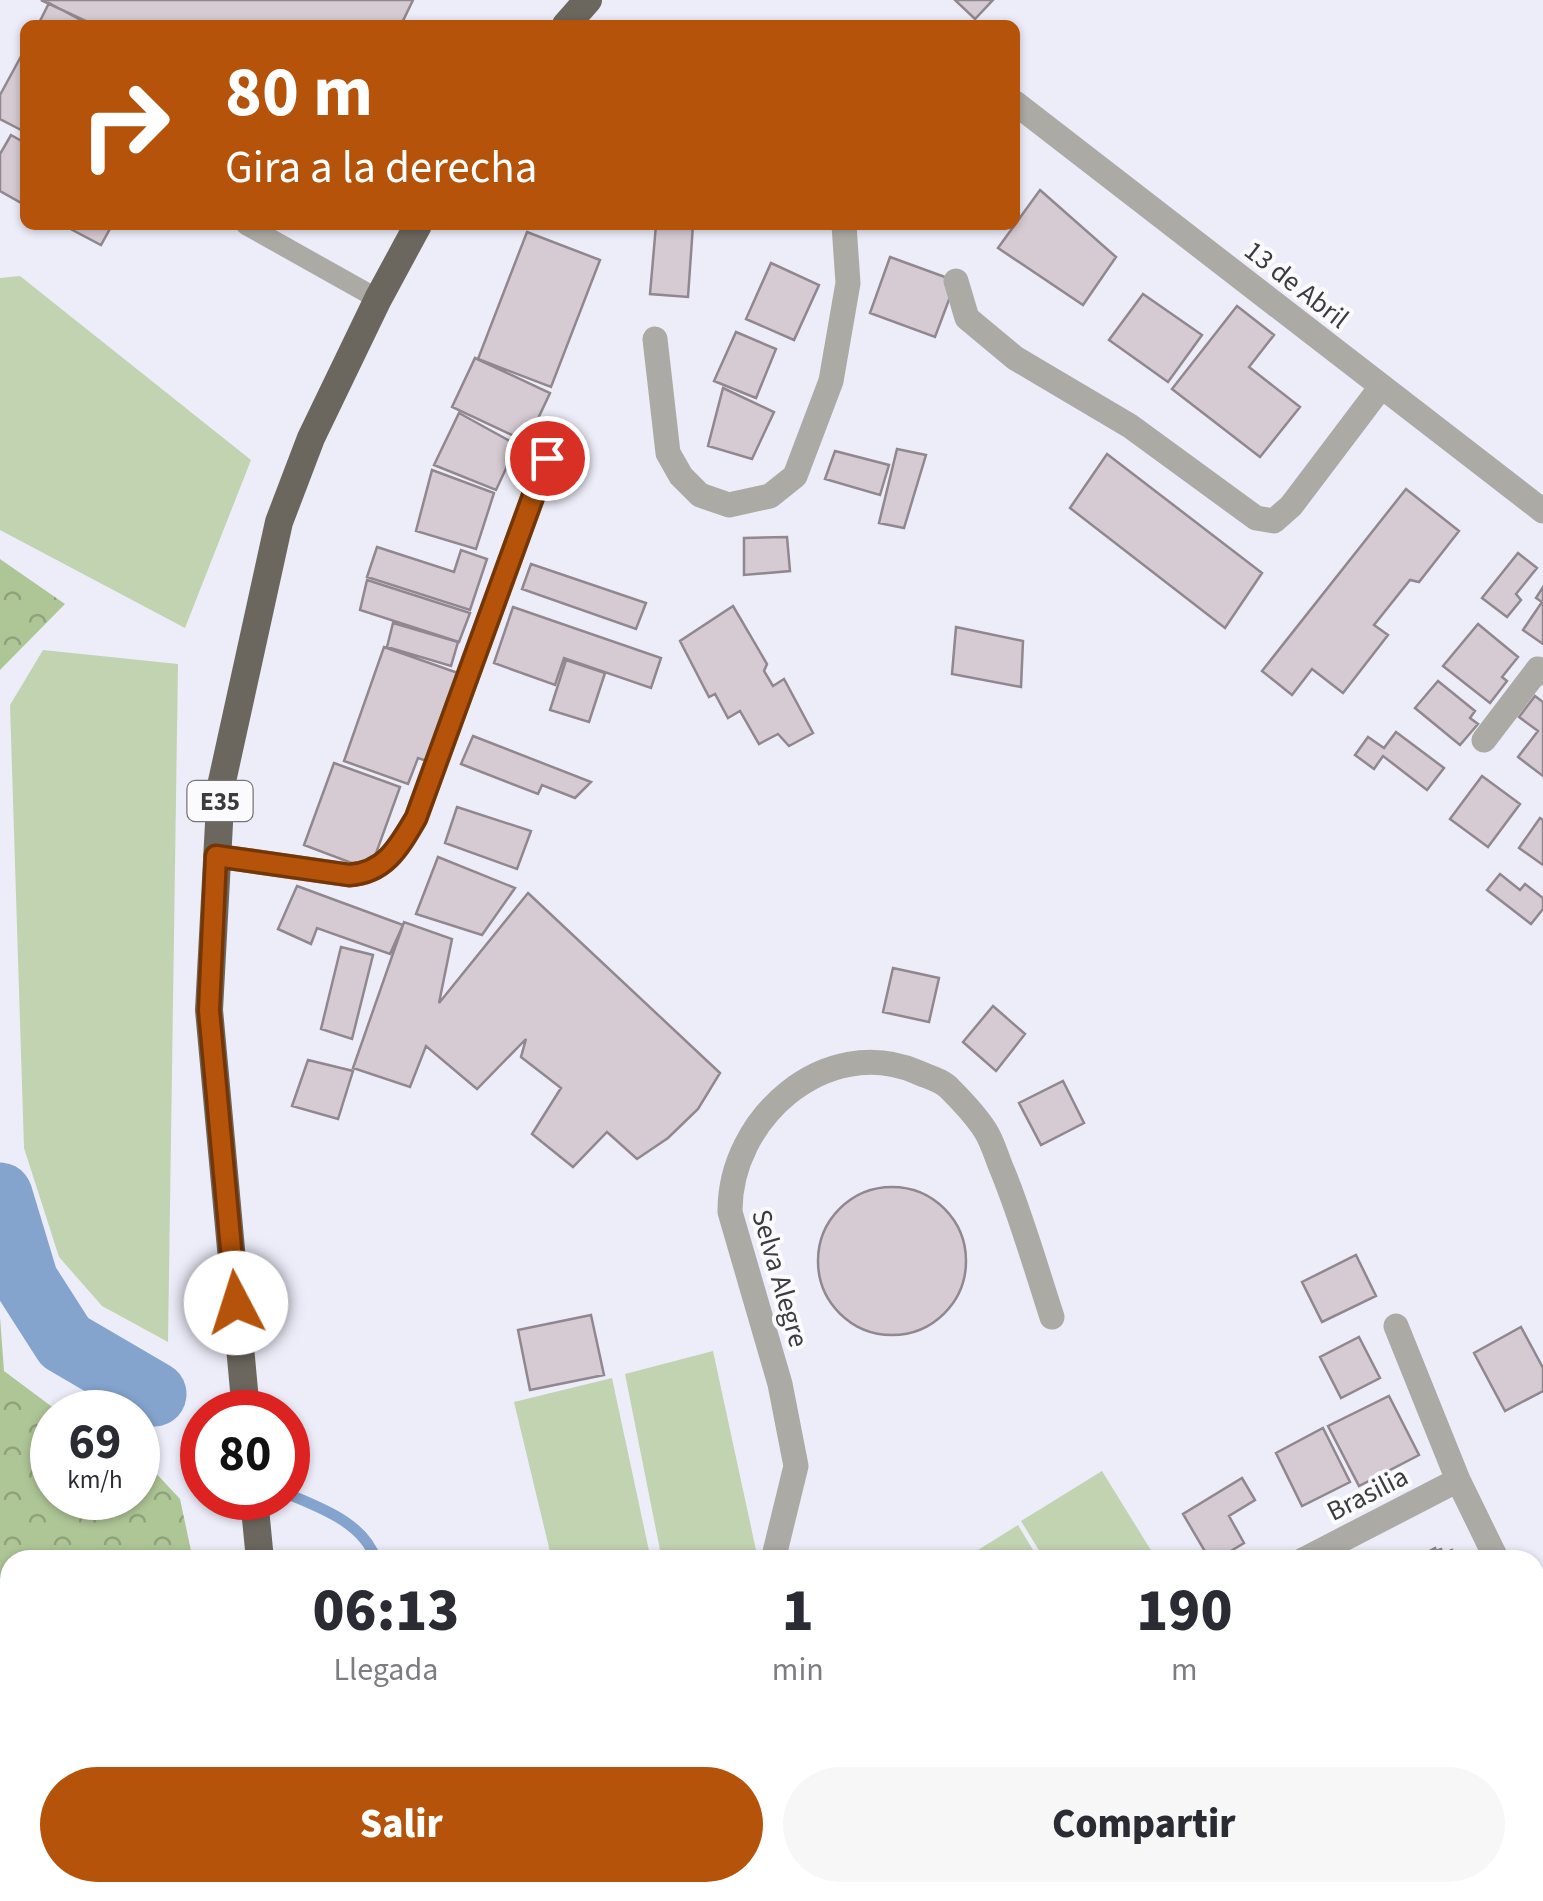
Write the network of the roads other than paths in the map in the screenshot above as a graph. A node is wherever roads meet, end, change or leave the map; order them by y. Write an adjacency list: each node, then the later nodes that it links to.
1 (588, 0): 2 (highway)
2 (570, 20)
3 (1020, 107): 10 (street, 13 de Abril)
4 (255, 230): 8 (lane)
5 (415, 230): 8 (highway, E35)
6 (844, 230): 9 (street)
7 (956, 281): 10 (street)
8 (378, 299): 15 (highway, E35)
9 (655, 338)
10 (1381, 386): 12 (street, 13 de Abril)
11 (547, 458): 15 (street)
12 (1543, 511)
13 (1543, 673): 14 (street)
14 (1484, 740)
15 (216, 856): 18 (highway, E35)
16 (1052, 1317): 22 (street, Selva Alegre)
17 (1396, 1326): 19 (street)
18 (244, 1390)
19 (1458, 1480): 23 (street, Brasilia); 24 (street)
20 (256, 1520): 21 (highway)
21 (259, 1550)
22 (775, 1550)
23 (1322, 1550)
24 (1492, 1550)

